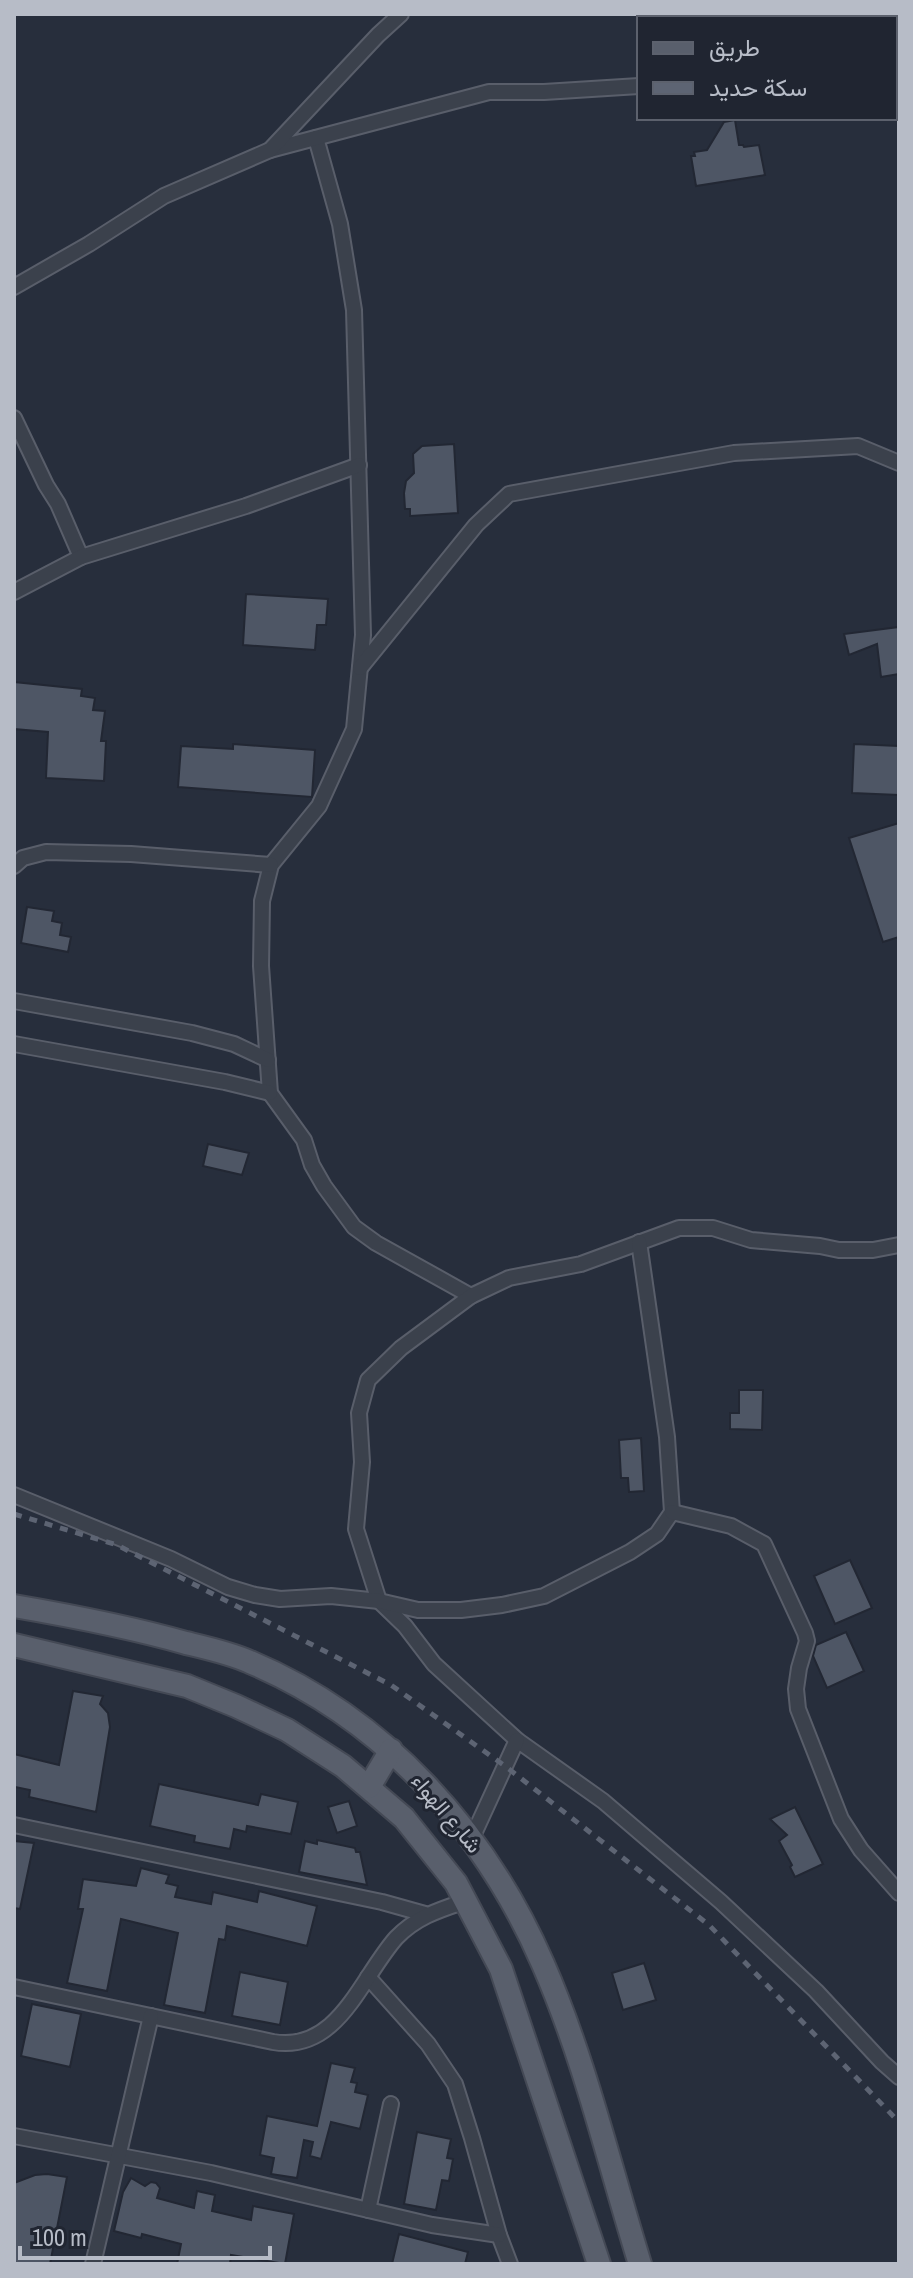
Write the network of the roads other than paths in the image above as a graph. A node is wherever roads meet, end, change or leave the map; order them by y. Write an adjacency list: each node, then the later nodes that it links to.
1 (401, 14): 4 (street)
2 (637, 86): 3 (street)
3 (316, 138): 4 (street); 8 (street)
4 (270, 150): 5 (street)
5 (14, 287)
6 (14, 418): 9 (street)
7 (899, 463): 11 (street)
8 (359, 465): 9 (street); 11 (street)
9 (81, 557): 10 (street)
10 (14, 592)
11 (360, 668): 12 (street)
12 (271, 865): 13 (street); 16 (street)
13 (14, 866)
14 (14, 1001): 16 (street)
15 (14, 1044): 17 (street)
16 (268, 1060): 17 (street)
17 (270, 1093): 20 (street)
18 (639, 1242): 19 (street); 20 (street); 22 (street)
19 (899, 1245)
20 (471, 1296): 23 (street)
21 (14, 1495): 23 (street)
22 (672, 1512): 23 (street); 31 (street)
23 (379, 1601): 26 (street)
24 (14, 1606): 27 (main road, شارع الهواء)
25 (15, 1649): 28 (main road, شارع الهواء)
26 (517, 1740): 30 (street); 37 (street)
27 (391, 1750): 28 (main road); 30 (main road, شارع الهواء)
28 (369, 1787): 32 (main road, شارع الهواء)
29 (14, 1825): 33 (street)
30 (472, 1838): 46 (main road, شارع الهواء)
31 (899, 1893)
32 (466, 1901): 33 (street); 45 (main road, شارع الهواء)
33 (425, 1914): 34 (street)
34 (368, 1977): 36 (street); 42 (street)
35 (14, 1987): 36 (street)
36 (151, 2016): 40 (street)
37 (899, 2077)
38 (391, 2104): 41 (street)
39 (14, 2136): 40 (street)
40 (118, 2156): 41 (street); 43 (street)
41 (368, 2210): 42 (street)
42 (499, 2235): 44 (street)
43 (93, 2264)
44 (510, 2264)
45 (599, 2264)
46 (640, 2264)

